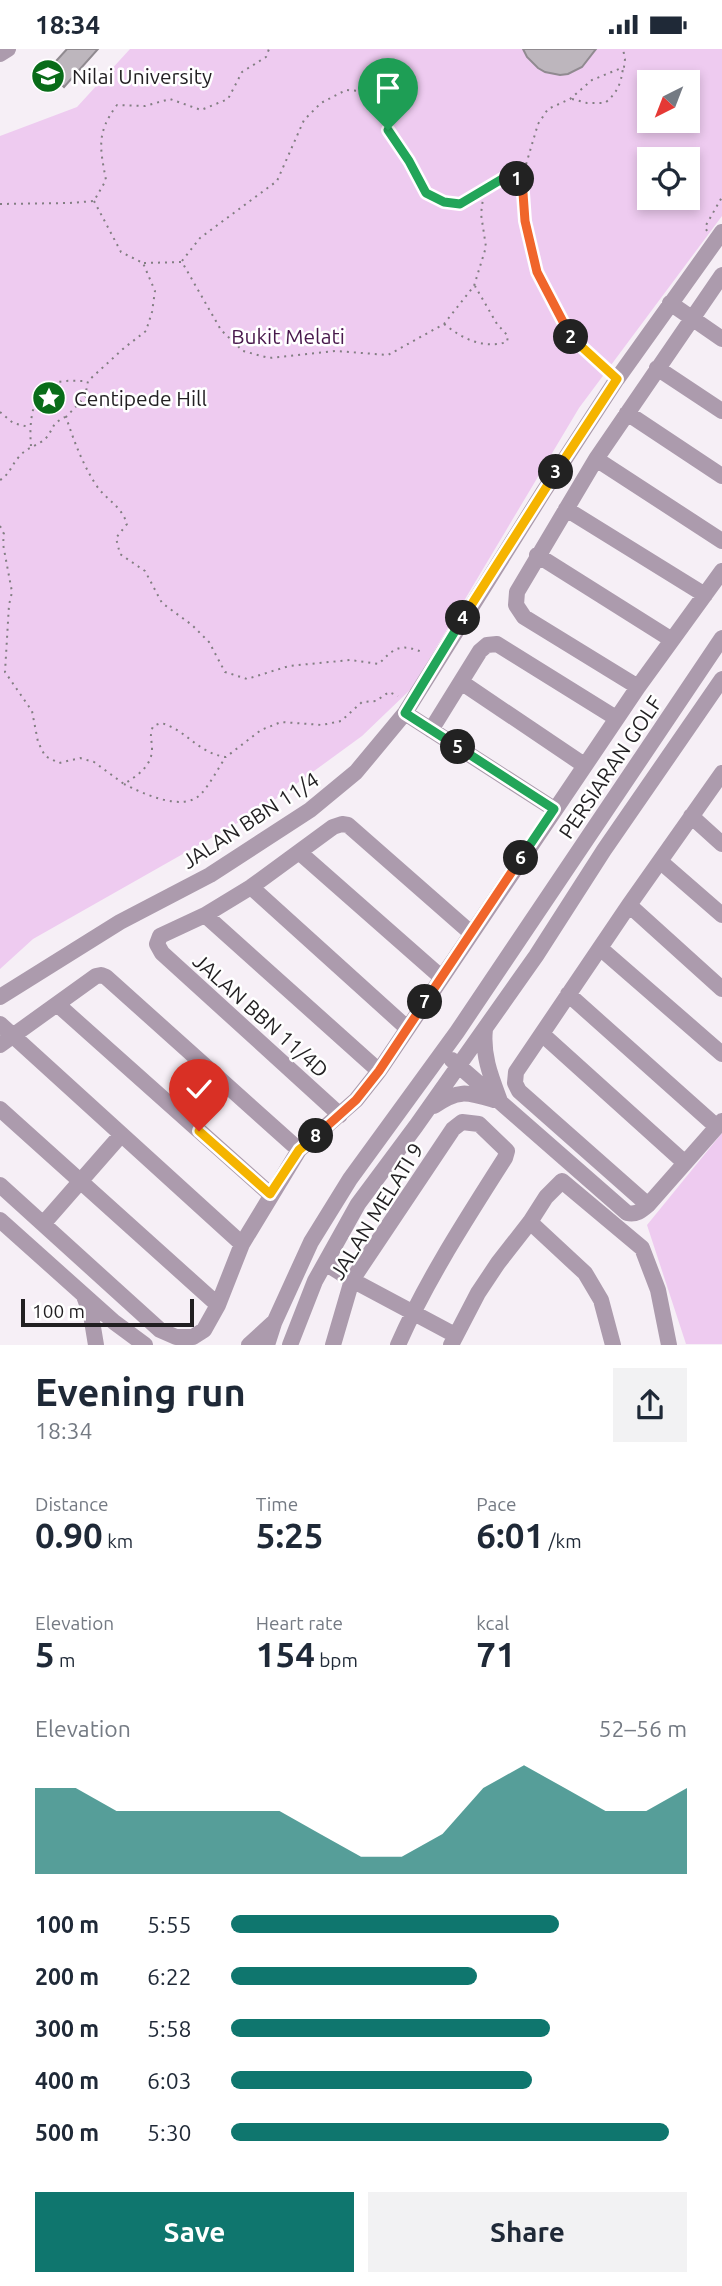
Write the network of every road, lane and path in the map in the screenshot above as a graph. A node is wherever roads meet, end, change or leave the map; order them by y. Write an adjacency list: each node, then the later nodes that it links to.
1 (8, 49): 4 (street)
2 (269, 49): 12 (path)
3 (623, 49): 5 (path)
4 (0, 54)
5 (624, 67): 8 (path); 8 (path)
6 (371, 83): 7 (path)
7 (360, 91): 10 (path); 15 (path)
8 (570, 99): 9 (path)
9 (522, 179): 10 (path); 24 (path)
10 (484, 191): 18 (path)
11 (722, 197): 14 (path)
12 (94, 201): 13 (path); 16 (path)
13 (0, 205)
14 (717, 238): 19 (street, JALAN BBN 11/4)
15 (182, 262): 16 (path); 21 (path)
16 (143, 263): 25 (path)
17 (722, 275): 20 (street)
18 (474, 286): 21 (path); 21 (path)
19 (670, 303): 20 (street); 24 (street, JALAN BBN 11/4)
20 (691, 318): 22 (street); 23 (street)
21 (444, 324)
22 (722, 339)
23 (657, 368): 26 (street); 28 (street)
24 (617, 379): 43 (street, JALAN BBN 11/4)
25 (88, 381): 29 (path); 30 (path)
26 (722, 411)
27 (0, 412): 30 (path)
28 (627, 413): 32 (street); 33 (street)
29 (66, 417): 31 (path); 43 (path)
30 (29, 427): 31 (path)
31 (31, 446): 34 (path)
32 (596, 459): 35 (street); 37 (street)
33 (722, 476)
34 (0, 480)
35 (566, 509): 38 (street); 40 (street)
36 (0, 526): 53 (path)
37 (722, 541)
38 (537, 555): 42 (street); 46 (street)
39 (722, 572): 40 (street)
40 (705, 595): 42 (street)
41 (722, 638): 74 (street, PERSIARAN GOLF)
42 (672, 640): 46 (street)
43 (438, 659): 47 (street, JALAN BBN 11/4)
44 (722, 679): 71 (street, PERSIARAN GOLF)
45 (461, 682): 48 (street); 49 (street); 51 (street)
46 (638, 687): 48 (street)
47 (409, 708): 49 (street); 50 (path); 68 (street, JALAN BBN 11/4)
48 (616, 718): 51 (street)
49 (431, 730): 54 (street)
50 (226, 757): 53 (path); 53 (path)
51 (584, 765): 54 (street)
52 (722, 773): 55 (street)
53 (124, 784)
54 (554, 809): 63 (street)
55 (691, 816): 56 (street); 58 (street)
56 (722, 844)
57 (299, 852): 59 (street); 63 (street); 65 (street)
58 (661, 862): 60 (street); 62 (street)
59 (251, 887): 61 (street); 70 (street)
60 (629, 905): 64 (street); 66 (street)
61 (205, 915): 77 (street); 81 (street, JALAN BBN 11/4D)
62 (722, 915)
63 (471, 933): 65 (street)
64 (600, 947): 67 (street); 75 (street)
65 (441, 977): 70 (street)
66 (722, 989)
67 (568, 994): 72 (street); 83 (street)
68 (0, 997)
69 (57, 1004): 73 (street); 86 (street); 91 (street)
70 (407, 1028): 77 (street)
71 (485, 1029): 76 (street, PERSIARAN GOLF); 78 (street)
72 (542, 1034): 85 (street); 88 (street)
73 (4, 1035): 84 (street)
74 (442, 1052): 76 (street); 103 (street, PERSIARAN GOLF)
75 (722, 1054)
76 (459, 1066): 78 (street); 80 (street, PERSIARAN GOLF)
77 (379, 1071): 81 (street)
78 (504, 1106): 80 (street); 82 (street, JALAN MELATI 9); 87 (street)
79 (0, 1109): 89 (street)
80 (428, 1111): 97 (street, PERSIARAN GOLF)
81 (340, 1115): 86 (street)
82 (479, 1124): 98 (street, JALAN MELATI 9); 101 (street)
83 (719, 1124): 88 (street)
84 (121, 1135): 89 (street); 96 (street)
85 (578, 1142): 87 (street); 92 (street)
86 (299, 1150): 91 (street)
87 (564, 1157): 92 (street)
88 (685, 1163): 92 (street)
89 (80, 1181): 95 (street); 100 (street)
90 (0, 1185): 95 (street)
91 (270, 1194): 96 (street)
92 (648, 1205)
93 (0, 1220): 99 (street)
94 (530, 1222): 104 (street); 113 (street); 114 (street)
95 (43, 1224): 100 (street)
96 (242, 1244): 100 (street)
97 (325, 1263): 98 (street); 110 (street, PERSIARAN GOLF)
98 (352, 1280): 101 (street); 111 (street, JALAN MELATI 9)
99 (83, 1295): 102 (street); 105 (street)
100 (218, 1305)
101 (412, 1313): 104 (street); 112 (street)
102 (114, 1322): 106 (street); 107 (street)
103 (274, 1323): 108 (street); 109 (street, PERSIARAN GOLF)
104 (453, 1340)
105 (96, 1345)
106 (101, 1345)
107 (145, 1345)
108 (249, 1345)
109 (267, 1345)
110 (290, 1345)
111 (333, 1345)
112 (398, 1345)
113 (614, 1345)
114 (669, 1345)

